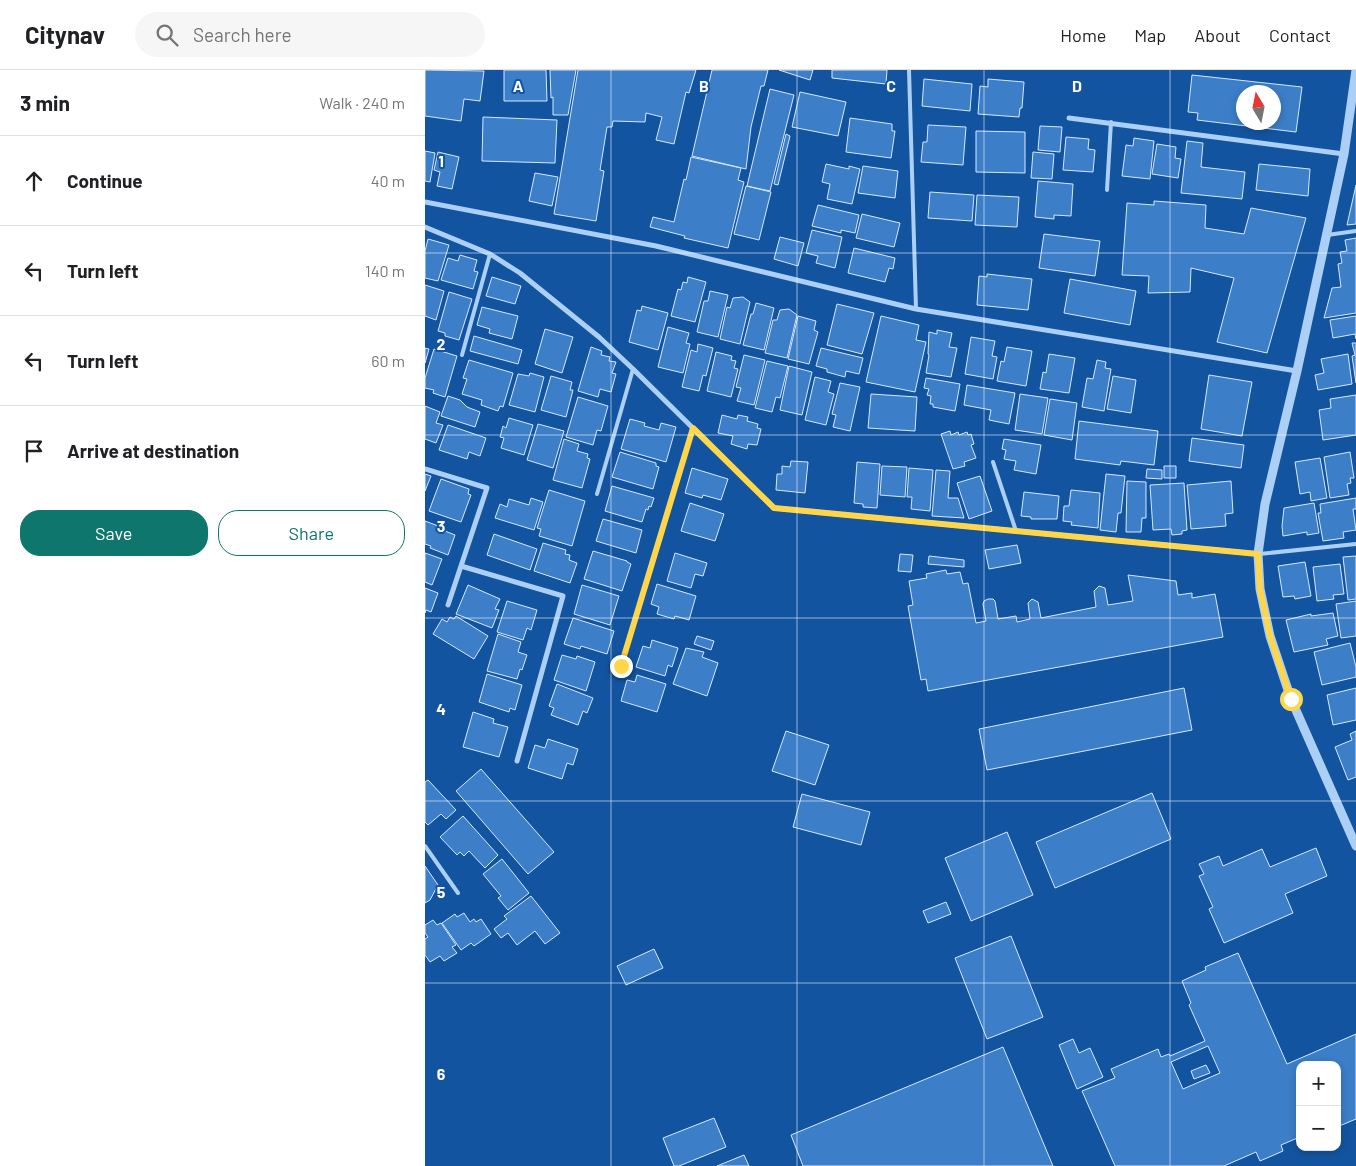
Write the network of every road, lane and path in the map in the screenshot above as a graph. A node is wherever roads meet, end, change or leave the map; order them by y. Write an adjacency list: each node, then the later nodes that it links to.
1 (909, 70): 12 (lane)
2 (1356, 70): 5 (street)
3 (1069, 118): 4 (street)
4 (1111, 122): 5 (street); 6 (lane)
5 (1344, 154): 10 (street)
6 (1107, 190)
7 (425, 202): 12 (street)
8 (425, 226): 11 (street)
9 (1356, 231): 10 (lane)
10 (1327, 235): 15 (street)
11 (490, 254): 13 (lane); 14 (street)
12 (916, 309): 15 (street)
13 (462, 355)
14 (633, 369): 16 (street); 19 (lane)
15 (1297, 371): 22 (street)
16 (693, 428): 20 (street); 25 (lane)
17 (993, 462): 20 (lane)
18 (425, 468): 23 (street)
19 (597, 494)
20 (1016, 531): 22 (street)
21 (1356, 544): 22 (lane)
22 (1258, 554): 28 (street)
23 (461, 566): 24 (street); 26 (street)
24 (448, 605)
25 (621, 666)
26 (517, 762)
27 (425, 846): 29 (lane)
28 (1356, 846)
29 (458, 893)

